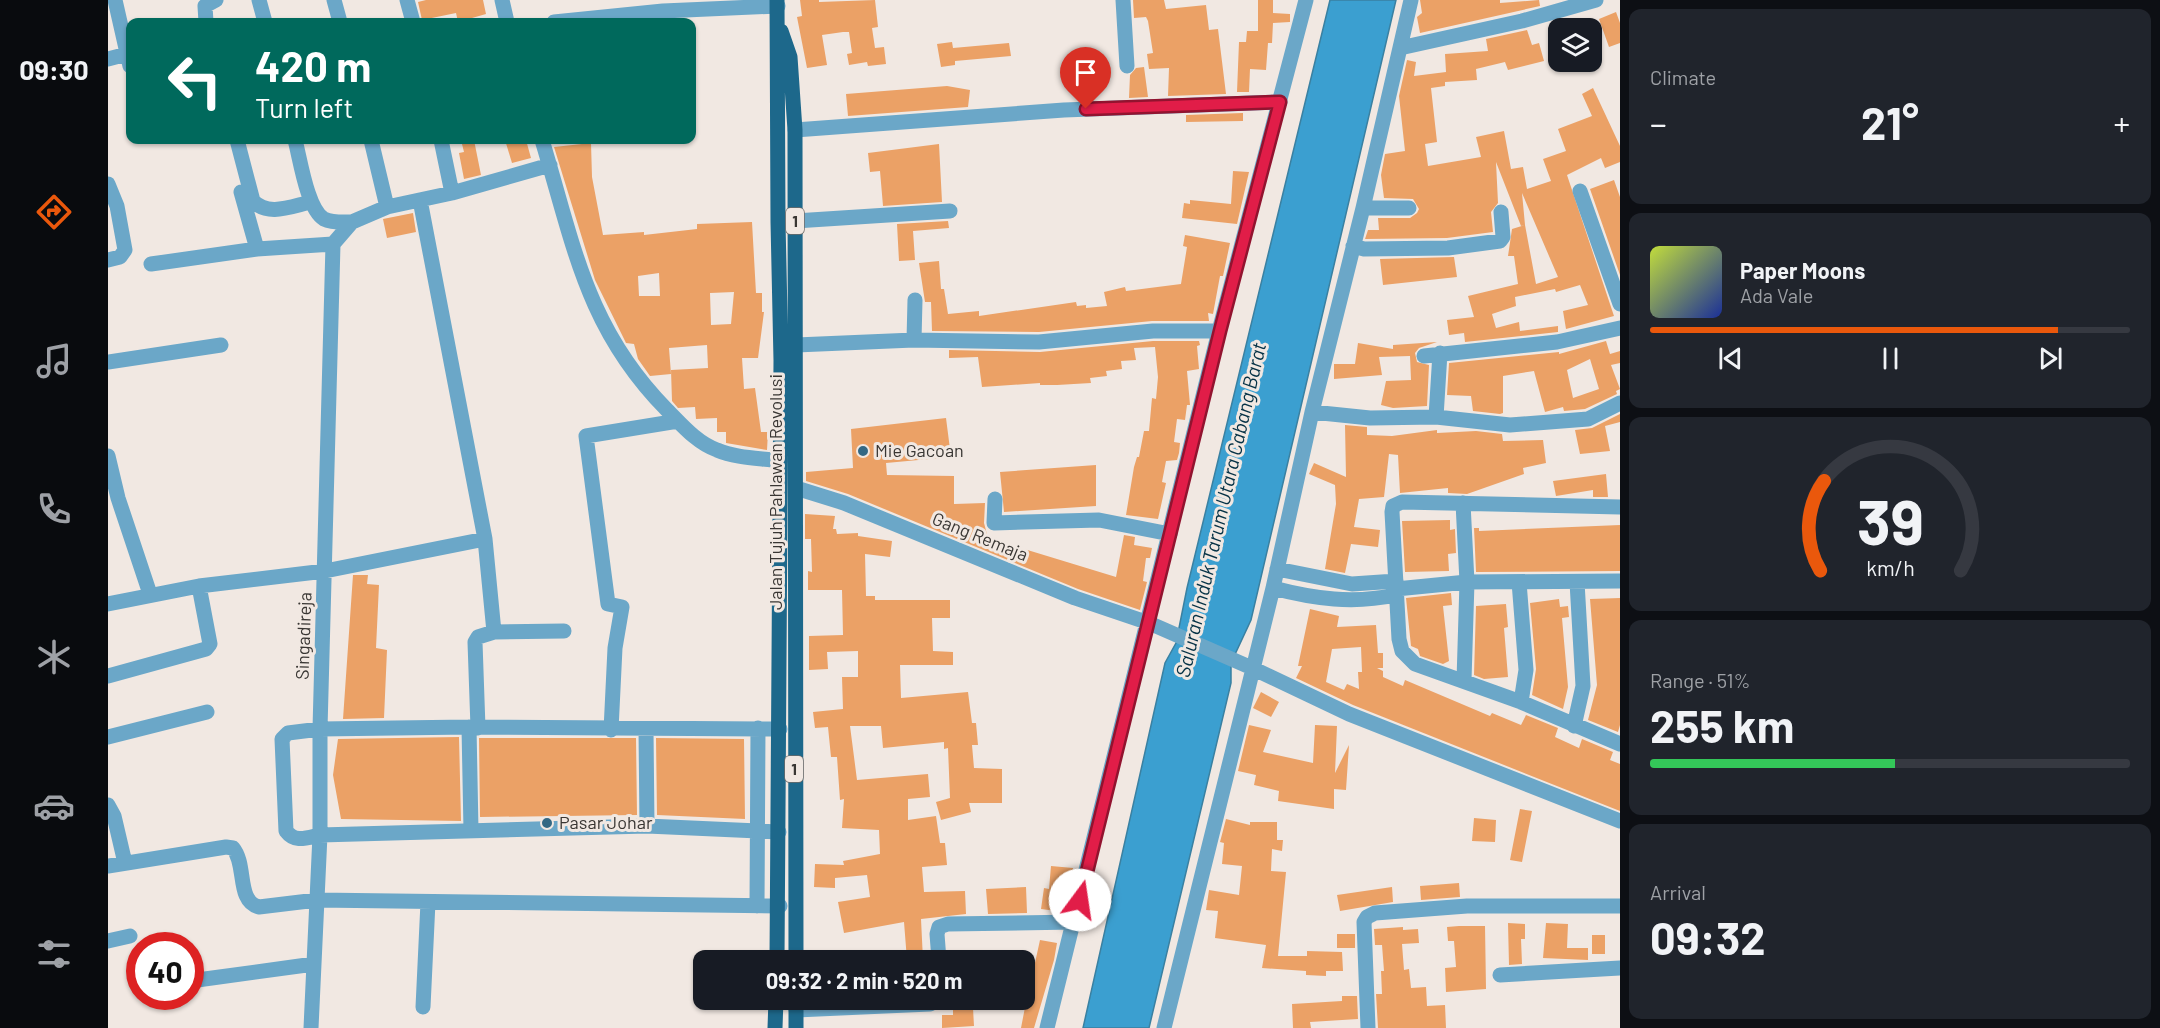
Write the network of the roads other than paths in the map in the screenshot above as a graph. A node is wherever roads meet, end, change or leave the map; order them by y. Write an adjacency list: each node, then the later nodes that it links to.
1 (115, 0): 21 (street)
2 (194, 0): 13 (street)
3 (216, 0): 14 (street)
4 (258, 0): 15 (street)
5 (334, 0): 16 (street)
6 (407, 0): 17 (street)
7 (502, 0): 18 (street)
8 (1123, 0): 25 (street)
9 (1306, 0): 26 (street)
10 (1411, 0): 22 (street)
11 (1596, 0): 22 (street)
12 (777, 3): 19 (street); 20 (main road, Jalan Tujuh Pahlawan Revolusi / 1)
13 (198, 18)
14 (206, 18)
15 (264, 18)
16 (339, 18)
17 (412, 18)
18 (506, 18)
19 (594, 18)
20 (778, 26): 27 (main road, Jalan Tujuh Pahlawan Revolusi / 1); 67 (main road, Jalan Tujuh Pahlawan Revolusi / 1)
21 (126, 47)
22 (1400, 48): 41 (street)
23 (108, 58): 24 (street)
24 (126, 60)
25 (1127, 66)
26 (1280, 102): 27 (street); 55 (street)
27 (795, 130): 45 (main road, Jalan Tujuh Pahlawan Revolusi / 1)
28 (227, 144): 49 (street)
29 (238, 144): 39 (street)
30 (296, 144): 39 (street)
31 (372, 144): 40 (street)
32 (442, 144): 37 (street)
33 (543, 144): 34 (street)
34 (550, 165): 37 (street); 65 (street)
35 (108, 184): 50 (street)
36 (1580, 191): 53 (street)
37 (452, 193): 38 (street)
38 (420, 200): 40 (street); 74 (street)
39 (311, 202): 46 (street)
40 (387, 207): 46 (street)
41 (1363, 208): 42 (street); 48 (street)
42 (1409, 208)
43 (950, 211): 45 (street)
44 (1501, 212): 48 (street)
45 (795, 221): 58 (main road, Jalan Tujuh Pahlawan Revolusi / 1)
46 (352, 222): 47 (street)
47 (333, 244): 49 (street); 76 (street, Singadireja)
48 (1353, 246): 63 (street)
49 (257, 249): 51 (street)
50 (108, 261)
51 (151, 264)
52 (915, 300): 56 (street)
53 (1620, 304)
54 (1620, 328): 59 (street)
55 (1220, 331): 56 (street); 73 (street)
56 (914, 340): 58 (street)
57 (221, 345): 61 (street)
58 (796, 345): 68 (main road, Jalan Tujuh Pahlawan Revolusi / 1)
59 (1440, 353): 60 (street); 64 (street)
60 (1424, 356)
61 (108, 362)
62 (1620, 403): 64 (street)
63 (1312, 412): 64 (street); 75 (street)
64 (1436, 417)
65 (678, 421): 67 (street); 103 (street)
66 (108, 456): 69 (street)
67 (780, 461): 102 (main road, Jalan Tujuh Pahlawan Revolusi / 1)
68 (796, 488): 90 (street, Gang Remaja); 125 (main road, Jalan Tujuh Pahlawan Revolusi / 1)
69 (113, 499): 86 (street)
70 (995, 499): 73 (street)
71 (1463, 503): 72 (street); 79 (street); 85 (street)
72 (1620, 507)
73 (1170, 534): 90 (street)
74 (485, 539): 76 (street); 92 (street)
75 (1277, 569): 77 (street); 84 (street)
76 (325, 571): 83 (street); 101 (street, Singadireja)
77 (1312, 578): 82 (street); 87 (street)
78 (1620, 581): 81 (street)
79 (1467, 582): 80 (street); 85 (street); 95 (street)
80 (1519, 582): 81 (street); 96 (street)
81 (1576, 582): 98 (street)
82 (1352, 584): 85 (street); 88 (street)
83 (199, 585): 86 (street); 94 (street)
84 (1273, 588): 87 (street); 93 (street)
85 (1396, 588): 88 (street); 95 (street)
86 (150, 594): 89 (street)
87 (1308, 597): 88 (street)
88 (1350, 600)
89 (108, 604)
90 (1149, 623): 93 (street, Gang Remaja); 121 (street)
91 (564, 631): 92 (street)
92 (494, 632): 99 (street)
93 (1252, 668): 108 (street, Gang Remaja); 138 (street)
94 (108, 676)
95 (1464, 680): 96 (street)
96 (1521, 702): 98 (street)
97 (207, 712): 105 (street)
98 (1574, 726): 106 (street)
99 (473, 727): 101 (street); 103 (street); 110 (street)
100 (758, 728): 102 (street); 104 (street); 111 (street)
101 (320, 729): 113 (street, Singadireja); 113 (street)
102 (780, 729): 112 (main road, Jalan Tujuh Pahlawan Revolusi / 1)
103 (611, 730): 104 (street)
104 (645, 730): 109 (street)
105 (108, 737)
106 (1620, 744)
107 (108, 805): 114 (street)
108 (1620, 821)
109 (647, 826): 110 (street); 111 (street)
110 (471, 830): 113 (street)
111 (758, 830): 112 (street); 118 (street)
112 (779, 832): 119 (main road, Jalan Tujuh Pahlawan Revolusi / 1)
113 (320, 835): 116 (street, Singadireja)
114 (125, 863): 115 (street); 116 (street)
115 (108, 866)
116 (317, 900): 117 (street); 127 (street, Singadireja)
117 (428, 902): 118 (street); 131 (street)
118 (757, 906): 119 (street)
119 (780, 906): 124 (main road, Jalan Tujuh Pahlawan Revolusi / 1)
120 (1620, 906): 139 (street)
121 (1075, 922): 126 (street); 137 (street)
122 (126, 937): 123 (street)
123 (108, 940)
124 (778, 950)
125 (796, 950)
126 (938, 950)
127 (314, 964): 130 (street); 134 (street, Singadireja)
128 (1620, 968): 129 (street)
129 (1500, 975)
130 (204, 979)
131 (423, 1007)
132 (776, 1010): 135 (main road)
133 (796, 1010): 136 (main road)
134 (311, 1028)
135 (775, 1028)
136 (796, 1028)
137 (1047, 1028)
138 (1164, 1028)
139 (1368, 1028)

